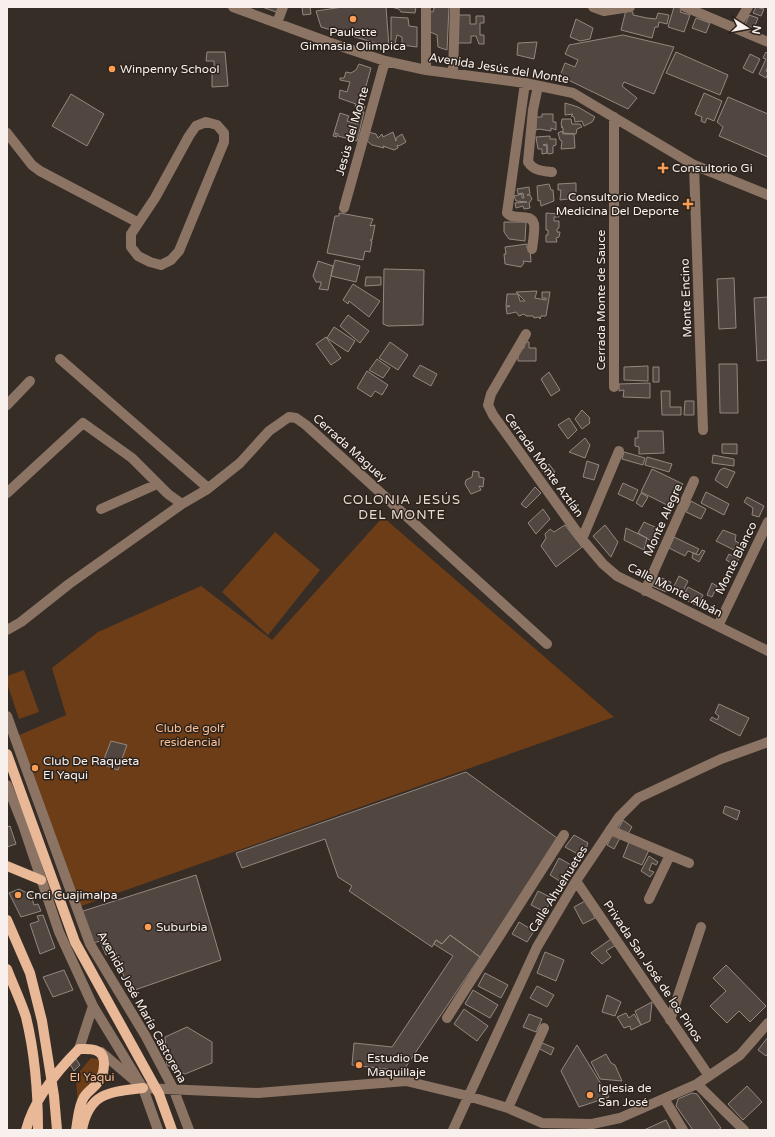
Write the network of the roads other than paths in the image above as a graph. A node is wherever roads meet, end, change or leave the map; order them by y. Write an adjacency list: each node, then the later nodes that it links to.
1 (233, 7): 9 (street, Avenida Jesús del Monte)
2 (283, 7): 9 (street)
3 (426, 7): 13 (street)
4 (455, 7): 14 (street)
5 (593, 7): 6 (street)
6 (630, 7)
7 (685, 7): 10 (street)
8 (748, 7): 10 (street)
9 (277, 23): 12 (street, Avenida Jesús del Monte)
10 (736, 27): 11 (street)
11 (768, 42)
12 (385, 60): 13 (street, Avenida Jesús del Monte); 22 (street, Jesús del Monte)
13 (426, 70): 14 (street, Avenida Jesús del Monte)
14 (453, 73): 15 (street, Avenida Jesús del Monte)
15 (525, 83): 16 (street, Avenida Jesús del Monte); 24 (street)
16 (538, 86): 17 (street, Avenida Jesús del Monte); 20 (street)
17 (614, 117): 19 (street, Avenida Jesús del Monte); 28 (street, Cerrada Monte de Sauce)
18 (7, 133): 23 (street)
19 (694, 165): 21 (street, Avenida Jesús del Monte); 30 (street, Monte Encino)
20 (552, 172)
21 (768, 196)
22 (344, 208)
23 (137, 222): 23 (street)
24 (532, 249)
25 (526, 334): 39 (street, Cerrada Monte Aztlán)
26 (60, 359): 34 (street)
27 (30, 381): 29 (street)
28 (614, 388)
29 (7, 405)
30 (703, 430)
31 (619, 451): 39 (street)
32 (694, 481): 40 (street, Monte Alegre)
33 (157, 484): 35 (street); 36 (street); 37 (street)
34 (208, 488): 36 (street, Cerrada Maguey); 43 (street, Cerrada Maguey)
35 (7, 493)
36 (182, 504): 42 (street, Cerrada Maguey)
37 (101, 509)
38 (768, 522): 41 (street, Monte Blanco)
39 (582, 539): 40 (street, Calle Monte Albán)
40 (645, 591): 41 (street, Calle Monte Albán)
41 (718, 626): 44 (street, Calle Monte Albán)
42 (7, 630)
43 (547, 644)
44 (768, 651)
45 (7, 716): 70 (street, Avenida José María Castorena)
46 (768, 742): 49 (street, Calle Ahuehuetes)
47 (7, 754): 81 (main road)
48 (7, 785): 54 (street)
49 (610, 830): 51 (street); 55 (street, Calle Ahuehuetes)
50 (564, 835): 61 (street)
51 (670, 855): 52 (street); 56 (street)
52 (689, 863)
53 (7, 866): 54 (main road)
54 (41, 880): 60 (street)
55 (576, 881): 62 (street, Privada San José de los Pinos); 71 (street, Calle Ahuehuetes)
56 (649, 899)
57 (7, 920): 77 (main road)
58 (701, 927): 62 (street)
59 (7, 969): 76 (main road)
60 (93, 1006): 65 (street); 69 (street)
61 (447, 1018)
62 (670, 1020): 67 (street, Privada San José de los Pinos)
63 (768, 1023): 67 (street)
64 (544, 1028): 73 (street)
65 (79, 1049): 66 (main road); 75 (main road)
66 (101, 1052): 69 (street); 78 (main road)
67 (709, 1076): 68 (street)
68 (697, 1084): 72 (street); 85 (street)
69 (143, 1088): 70 (street); 79 (main road); 80 (street)
70 (173, 1088): 71 (street); 82 (street, Avenida José María Castorena)
71 (468, 1096): 73 (street); 83 (street, Calle Ahuehuetes)
72 (665, 1100): 74 (street); 84 (street)
73 (508, 1108): 74 (street)
74 (542, 1126)
75 (26, 1130)
76 (38, 1130)
77 (57, 1130)
78 (76, 1130)
79 (82, 1130)
80 (158, 1130)
81 (172, 1130)
82 (189, 1130)
83 (453, 1130)
84 (683, 1130)
85 (744, 1130)

